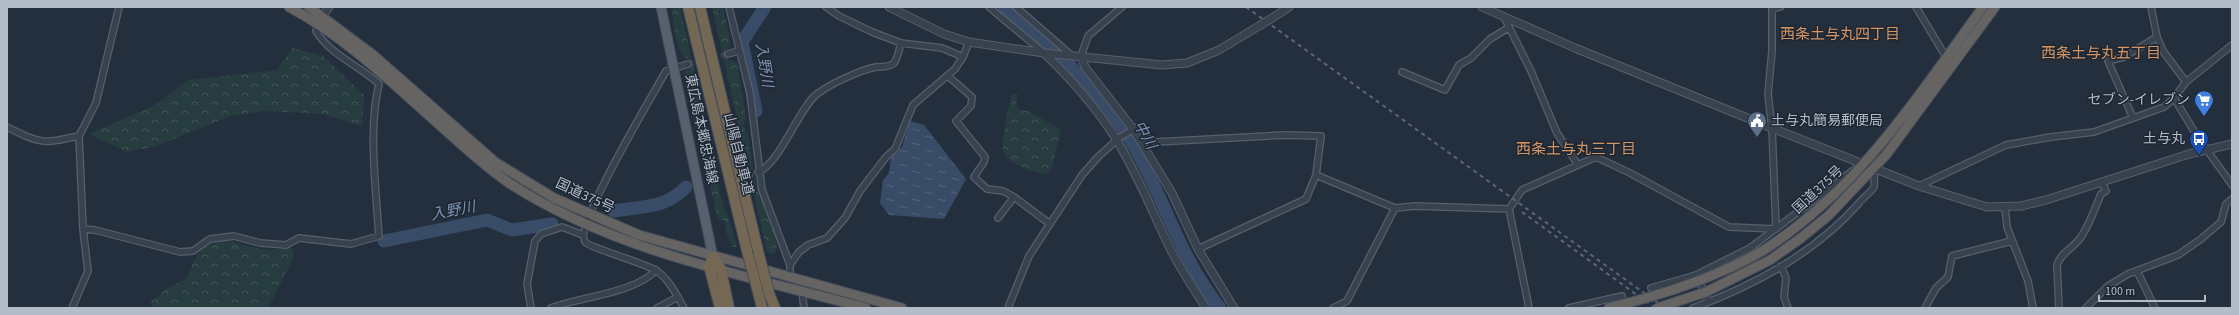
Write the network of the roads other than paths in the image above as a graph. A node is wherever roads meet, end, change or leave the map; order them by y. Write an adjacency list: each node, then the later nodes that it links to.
1 (119, 7): 47 (street)
2 (289, 7): 24 (highway, 国道375号)
3 (309, 7): 24 (highway, 国道375号)
4 (329, 7): 24 (street)
5 (661, 7): 38 (main road, 東広島本郷忠海線)
6 (688, 7): 94 (highway, 山陽自動車道, bridge)
7 (700, 7): 95 (highway, 山陽自動車道, bridge)
8 (729, 7): 30 (street)
9 (826, 7): 28 (street)
10 (889, 7): 27 (street)
11 (989, 7): 31 (street)
12 (1016, 7): 33 (street)
13 (1122, 7): 22 (street)
14 (1289, 7): 34 (street, bridge)
15 (1482, 7): 23 (street)
16 (1780, 7): 21 (street)
17 (1916, 7): 36 (street)
18 (1983, 7): 36 (highway, 国道375号)
19 (1995, 7): 53 (highway, 国道375号)
20 (2151, 7): 26 (street)
21 (1772, 8): 45 (street)
22 (1115, 9): 34 (street)
23 (1504, 17): 25 (street); 45 (street)
24 (321, 19): 64 (highway, 国道375号); 67 (highway, 国道375号); 68 (street)
25 (1508, 28): 39 (street); 51 (street)
26 (2157, 37): 41 (street); 43 (street)
27 (969, 42): 31 (street); 35 (street)
28 (901, 43): 35 (street); 54 (street)
29 (2232, 45): 41 (street)
30 (738, 51): 32 (street); 54 (street)
31 (1044, 53): 33 (street); 48 (street)
32 (728, 54)
33 (1072, 55): 34 (street)
34 (1081, 56): 46 (street)
35 (963, 57): 40 (street)
36 (1946, 57): 52 (highway, 国道375号)
37 (688, 64): 38 (street)
38 (675, 69): 64 (street); 74 (main road, 東広島本郷忠海線)
39 (1402, 72)
40 (948, 76): 59 (street); 75 (street)
41 (2186, 82): 42 (street)
42 (2174, 98): 43 (street); 50 (street)
43 (2133, 118): 58 (street)
44 (7, 127): 47 (street)
45 (1772, 128): 52 (street); 69 (street)
46 (1131, 130): 48 (street); 55 (street); 73 (street)
47 (79, 136): 68 (street)
48 (1118, 139): 66 (street); 100 (street)
49 (2232, 144): 50 (street)
50 (2206, 148): 56 (street); 57 (street)
51 (1578, 165): 63 (street); 69 (street)
52 (1865, 165): 53 (street); 69 (street); 105 (highway, 国道375号, bridge)
53 (1874, 169): 58 (street); 76 (street); 107 (highway, 国道375号, bridge)
54 (758, 172): 75 (street)
55 (1316, 175): 62 (street); 73 (street)
56 (2102, 183): 61 (street); 112 (street)
57 (2232, 185)
58 (1919, 186): 61 (street)
59 (1014, 197): 65 (street); 66 (street)
60 (2232, 199): 79 (street)
61 (2005, 207): 71 (street)
62 (1395, 208): 63 (street); 102 (street)
63 (1509, 209): 103 (street)
64 (589, 214): 67 (street); 74 (highway, 国道375号)
65 (998, 218)
66 (1050, 224): 99 (street)
67 (586, 226): 70 (street); 74 (highway, 国道375号)
68 (83, 229): 87 (street)
69 (1776, 229): 72 (street)
70 (583, 235): 78 (street); 88 (street)
71 (2012, 240): 110 (street); 111 (street)
72 (1750, 248): 80 (street); 81 (street)
73 (1198, 249): 101 (street)
74 (711, 261): 77 (highway); 82 (highway, 国道375号); 92 (highway)
75 (790, 265): 82 (street)
76 (1781, 266): 81 (street); 109 (street)
77 (721, 269): 84 (highway); 93 (highway)
78 (656, 270): 85 (street); 89 (street)
79 (2137, 271): 113 (street); 114 (street)
80 (1696, 275): 83 (street); 86 (street)
81 (1764, 275): 86 (street)
82 (790, 277): 98 (highway, 国道375号)
83 (1651, 288)
84 (802, 292): 96 (street); 97 (highway)
85 (678, 297): 90 (street); 91 (street)
86 (1709, 302): 108 (street)
87 (72, 308)
88 (531, 308)
89 (551, 308)
90 (657, 308)
91 (684, 308)
92 (720, 308)
93 (729, 308)
94 (762, 308)
95 (774, 308)
96 (804, 308)
97 (866, 308)
98 (902, 308)
99 (1008, 308)
100 (1206, 308)
101 (1234, 308)
102 (1332, 308)
103 (1529, 308)
104 (1569, 308): 106 (street)
105 (1608, 308)
106 (1625, 308)
107 (1657, 308)
108 (1692, 308)
109 (1788, 308)
110 (1925, 308)
111 (2033, 308)
112 (2059, 308)
113 (2086, 308)
114 (2155, 308)

